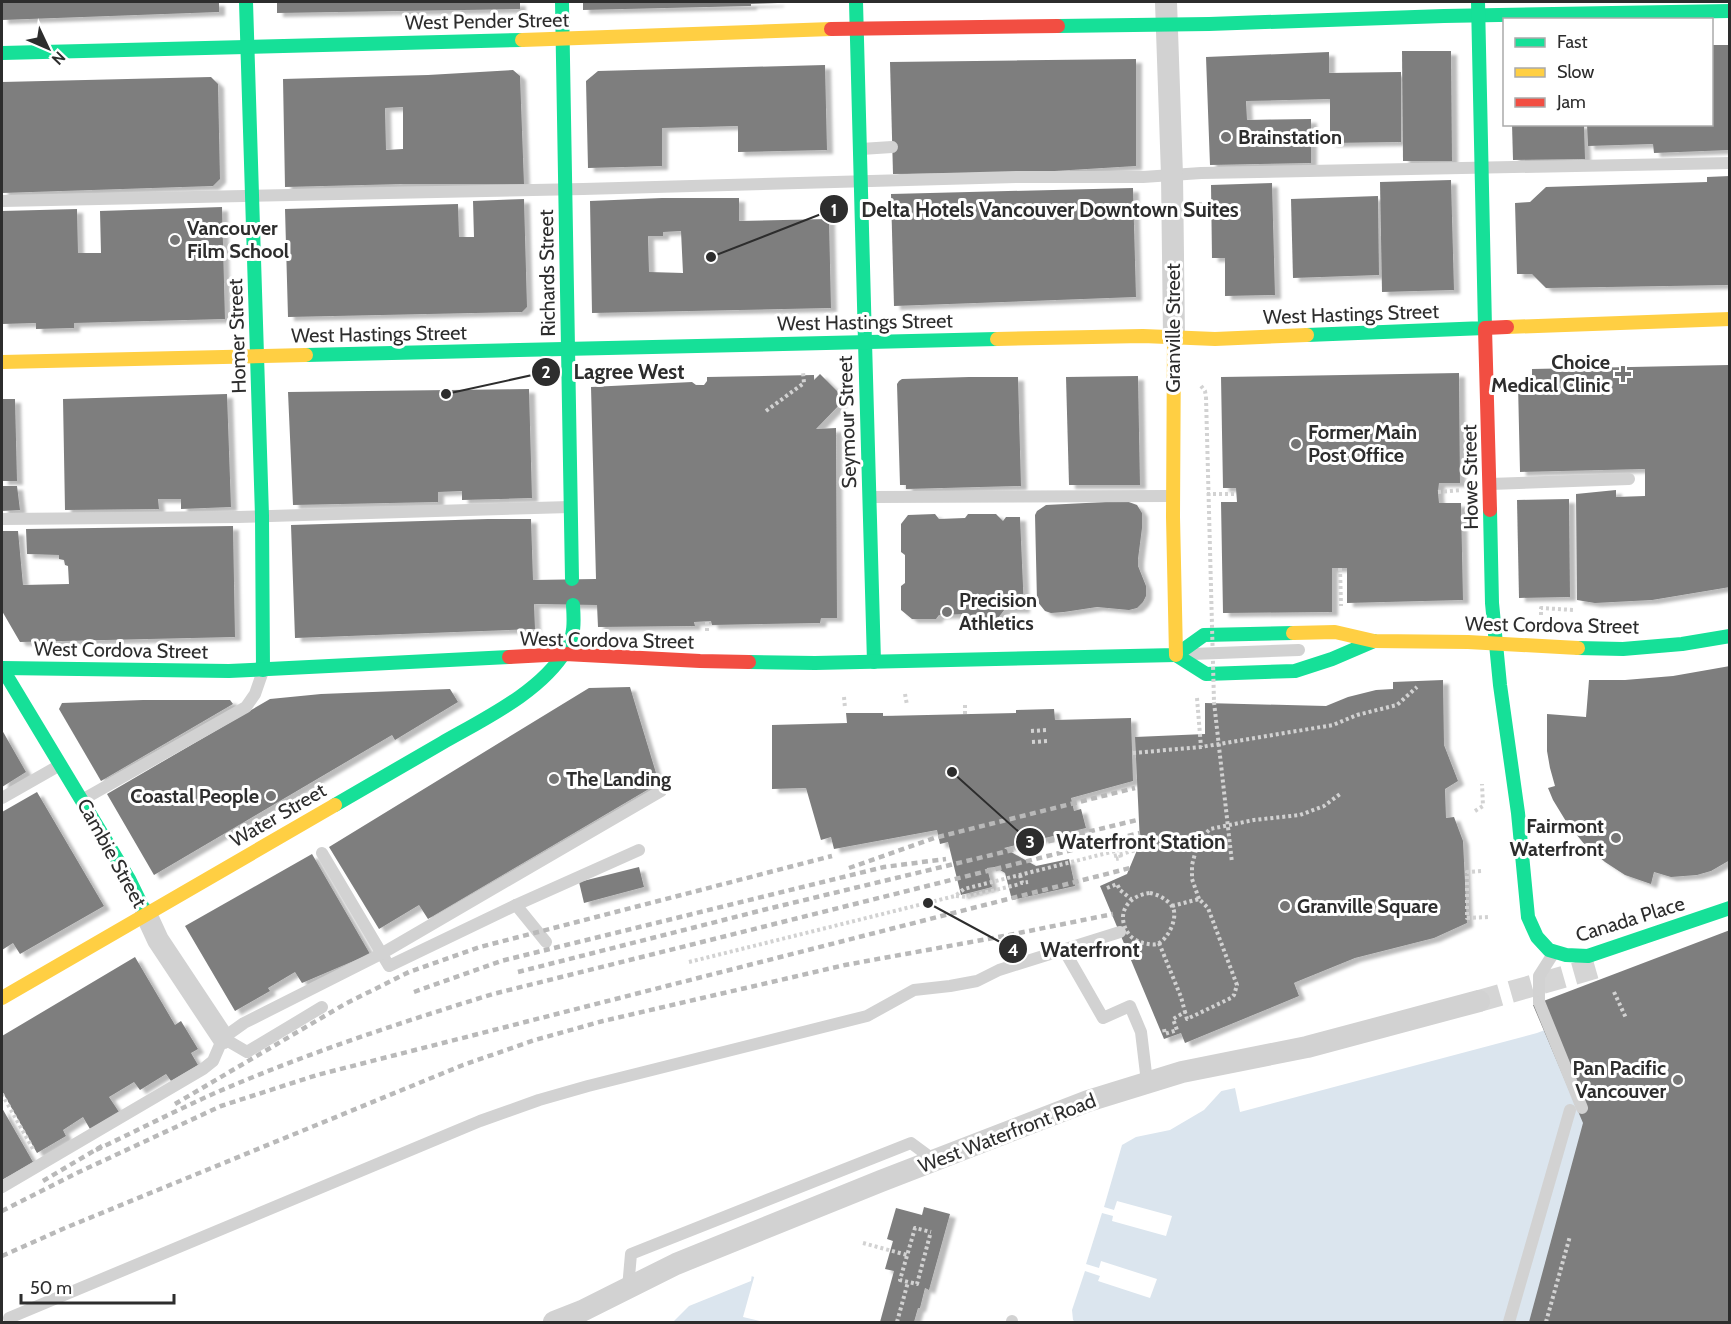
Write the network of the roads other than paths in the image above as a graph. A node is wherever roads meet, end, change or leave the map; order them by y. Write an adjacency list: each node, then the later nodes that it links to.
1 (246, 2): 11 (main road, Homer Street)
2 (562, 2): 10 (main road, Richards Street)
3 (856, 2): 9 (main road, Seymour Street)
4 (1166, 2): 8 (street, Granville Street)
5 (1478, 2): 7 (main road, Howe Street)
6 (1730, 11): 7 (main road, West Pender Street)
7 (1478, 16): 8 (main road, West Pender Street); 16 (main road, Howe Street)
8 (1167, 25): 9 (main road, West Pender Street); 17 (street, Granville Street)
9 (857, 28): 10 (main road, West Pender Street); 14 (main road, Seymour Street)
10 (563, 39): 11 (main road, West Pender Street); 19 (main road, Richards Street)
11 (247, 46): 12 (main road, West Pender Street); 20 (main road, Homer Street)
12 (2, 52)
13 (892, 147): 14 (lane)
14 (860, 149): 18 (main road, Seymour Street)
15 (1730, 163): 16 (lane)
16 (1482, 168): 17 (lane); 23 (main road, Howe Street)
17 (1172, 175): 18 (lane); 24 (street, Granville Street)
18 (862, 181): 19 (lane); 25 (main road, Seymour Street)
19 (565, 189): 20 (lane); 26 (main road, Richards Street)
20 (251, 196): 21 (lane); 27 (main road, Homer Street)
21 (2, 201)
22 (1730, 319): 23 (main road, West Hastings Street)
23 (1485, 328): 24 (main road, West Hastings Street); 30 (main road, Howe Street)
24 (1174, 337): 25 (main road, West Hastings Street); 31 (main road, Granville Street)
25 (864, 342): 26 (main road, West Hastings Street); 32 (main road, Seymour Street)
26 (568, 349): 27 (main road, West Hastings Street); 33 (main road, Richards Street)
27 (257, 356): 28 (main road, West Hastings Street); 34 (main road, Homer Street)
28 (2, 362)
29 (1629, 479): 30 (lane)
30 (1489, 484): 40 (main road, Howe Street)
31 (1174, 496): 32 (lane); 43 (main road, Granville Street)
32 (869, 497): 44 (main road, Seymour Street)
33 (570, 507): 34 (lane); 36 (main road, Richards Street)
34 (262, 516): 35 (lane); 46 (main road, Homer Street)
35 (2, 519)
36 (572, 579)
37 (573, 605): 42 (main road)
38 (1730, 636): 40 (main road, West Cordova Street)
39 (1374, 641): 40 (main road, West Cordova Street); 43 (main road, West Cordova Street); 43 (main road, West Cordova Street)
40 (1495, 643): 58 (main road, Howe Street)
41 (1299, 650): 43 (lane)
42 (565, 654): 44 (main road, West Cordova Street); 46 (main road, West Cordova Street); 55 (main road, Water Street)
43 (1176, 654): 44 (main road, West Cordova Street)
44 (874, 662)
45 (2, 668): 46 (main road, West Cordova Street); 47 (main road, Cambie Street)
46 (263, 670): 50 (lane)
47 (61, 764): 49 (lane); 50 (main road, Cambie Street)
48 (661, 791): 60 (lane)
49 (2, 798)
50 (82, 800): 55 (main road, Cambie Street)
51 (639, 849): 53 (lane)
52 (322, 853): 60 (lane)
53 (516, 905): 57 (lane); 60 (lane)
54 (1730, 908): 58 (main road, Canada Place)
55 (146, 914): 61 (main road, Water Street); 64 (street, Cambie Street)
56 (1120, 932): 59 (lane)
57 (546, 942)
58 (1549, 949): 69 (lane, bridge)
59 (1064, 950): 65 (lane); 67 (lane)
60 (381, 954): 64 (lane)
61 (2, 998)
62 (1479, 1001): 65 (street, West Waterfront Road)
63 (322, 1007): 64 (lane)
64 (223, 1038): 66 (lane)
65 (1147, 1082): 68 (street, West Waterfront Road)
66 (2, 1187)
67 (9, 1318)
68 (554, 1323)
69 (1509, 1323)

